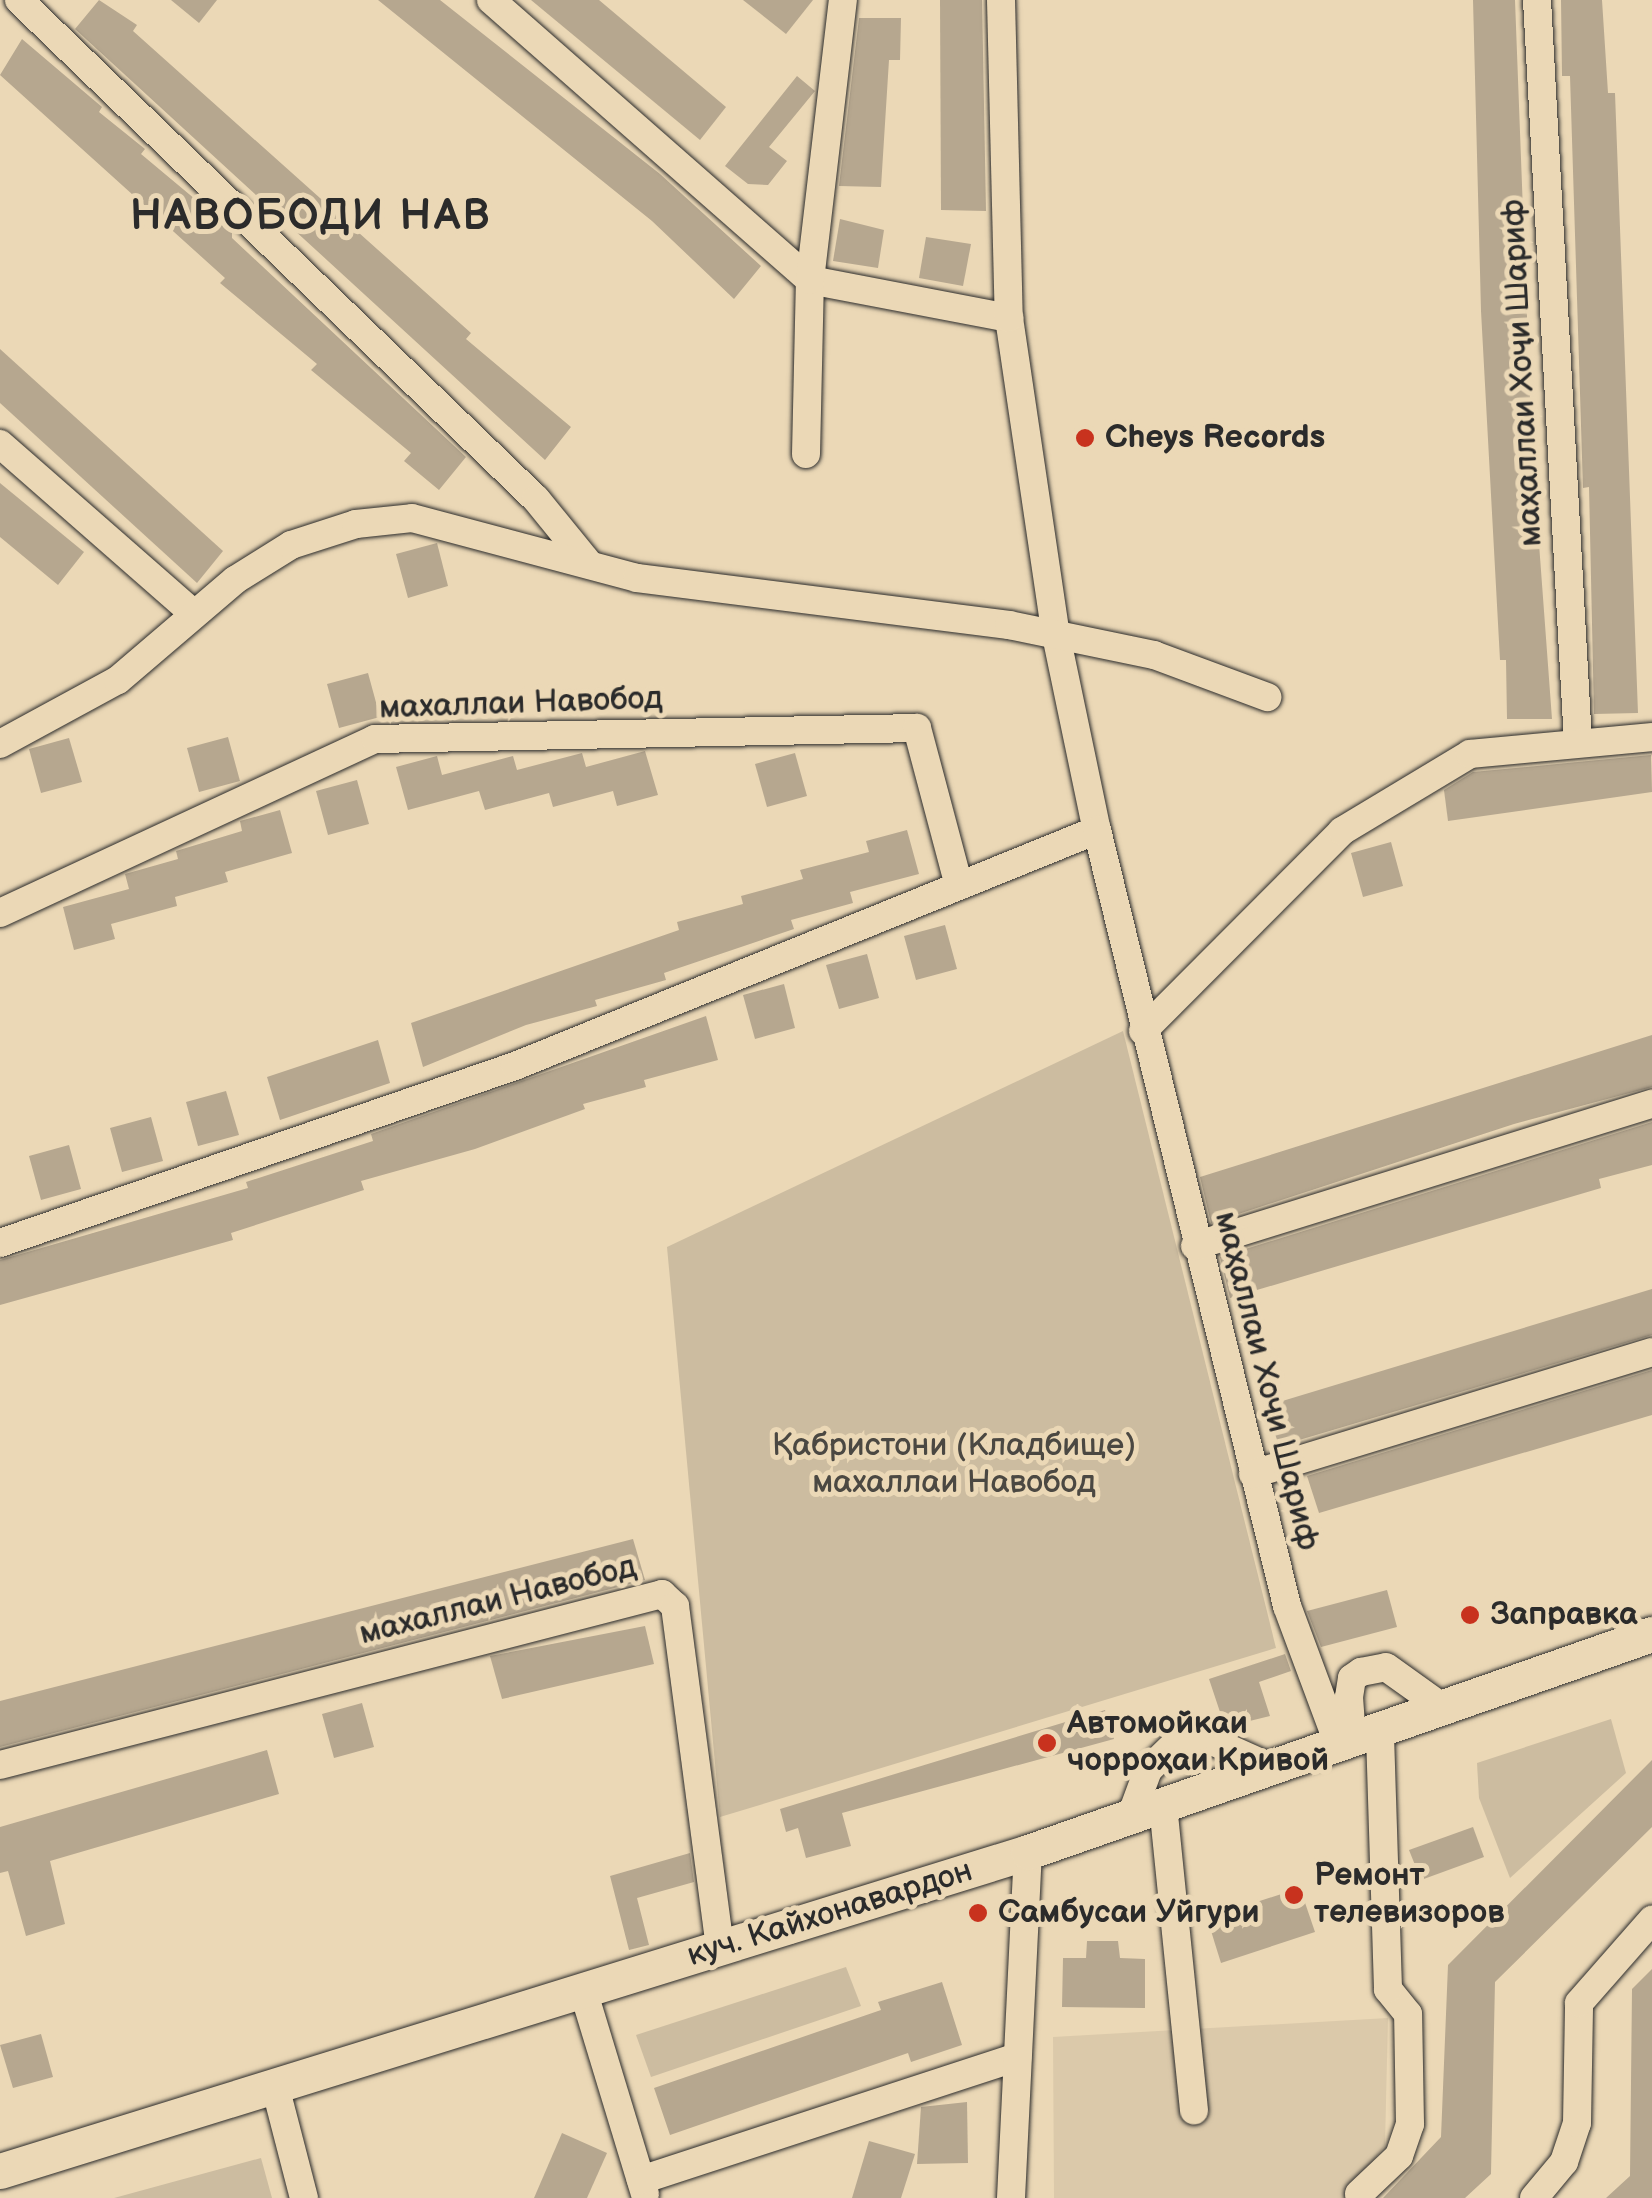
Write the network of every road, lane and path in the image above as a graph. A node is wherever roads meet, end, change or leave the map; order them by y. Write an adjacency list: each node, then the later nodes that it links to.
1 (18, 0): 10 (street)
2 (491, 0): 6 (street)
3 (843, 0): 6 (street)
4 (1001, 0): 7 (street, маҳаллаи Хоҷи Шариф)
5 (1537, 0): 15 (street, маҳаллаи Хоҷи Шариф)
6 (810, 280): 7 (street); 9 (street)
7 (1009, 318): 12 (street, маҳаллаи Хоҷи Шариф)
8 (0, 444): 11 (street)
9 (806, 454)
10 (589, 564): 11 (street); 12 (street)
11 (194, 614): 16 (street)
12 (1056, 634): 13 (street); 17 (street, маҳаллаи Хоҷи Шариф)
13 (1267, 697)
14 (1652, 738): 15 (street)
15 (1578, 743): 20 (street)
16 (0, 744)
17 (1098, 835): 18 (street); 20 (street, маҳаллаи Хоҷи Шариф)
18 (959, 886): 19 (street, махаллаи Навобод); 22 (street)
19 (0, 912)
20 (1143, 1031): 23 (street, маҳаллаи Хоҷи Шариф)
21 (1652, 1104): 23 (street)
22 (0, 1244)
23 (1195, 1246): 25 (street, маҳаллаи Хоҷи Шариф)
24 (1652, 1352): 25 (street)
25 (1253, 1474): 28 (street, маҳаллаи Хоҷи Шариф)
26 (1652, 1634): 27 (main road, куч. Кайхонавардон)
27 (1442, 1707): 28 (main road, куч. Кайхонавардон); 28 (street)
28 (1357, 1737): 30 (main road, куч. Кайхонавардон); 41 (street)
29 (0, 1765): 34 (street, махаллаи Навобод)
30 (1270, 1767): 31 (main road, куч. Кайхонавардон); 31 (street)
31 (1147, 1810): 32 (main road, куч. Кайхонавардон); 38 (street)
32 (1028, 1852): 34 (main road, куч. Кайхонавардон); 36 (street)
33 (1652, 1920): 44 (street)
34 (720, 1948): 35 (main road, куч. Кайхонавардон)
35 (583, 1990): 37 (main road, куч. Кайхонавардон); 40 (street)
36 (1018, 2057): 40 (street); 43 (street)
37 (276, 2086): 39 (main road, куч. Кайхонавардон); 42 (street)
38 (1194, 2110)
39 (0, 2171)
40 (644, 2189)
41 (1359, 2194)
42 (304, 2198)
43 (1010, 2198)
44 (1534, 2198)

